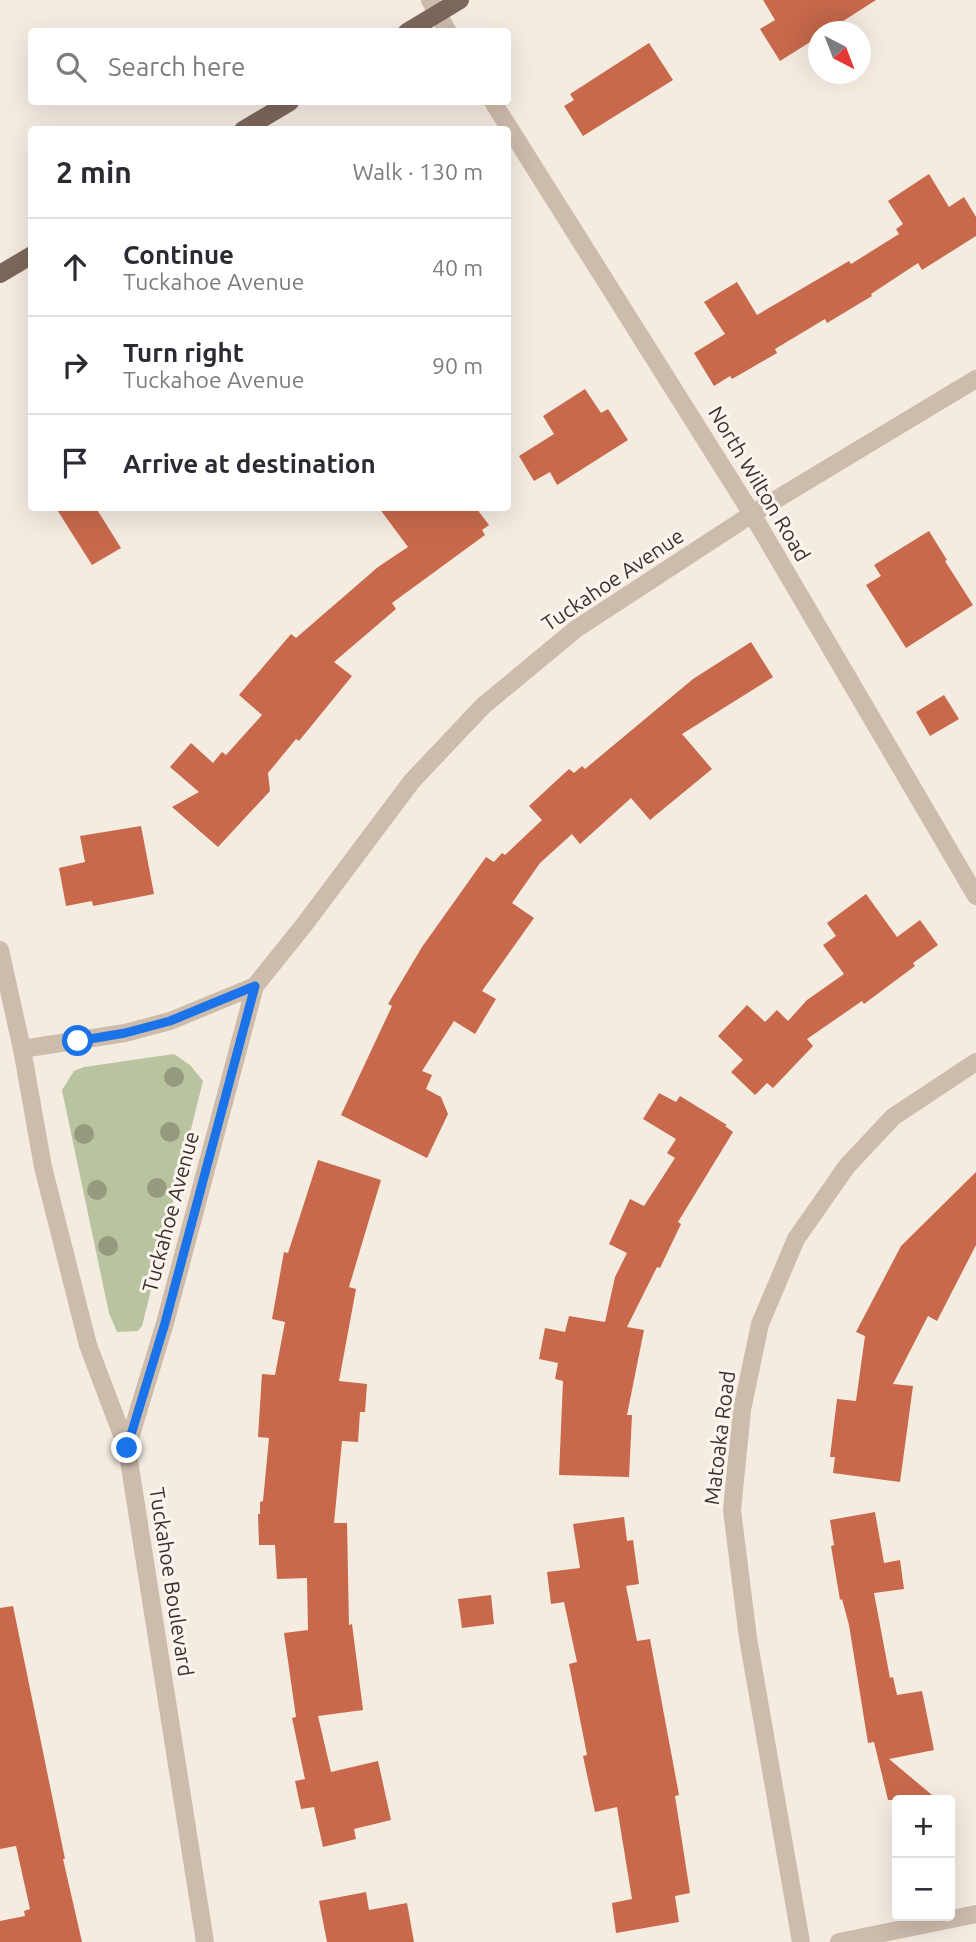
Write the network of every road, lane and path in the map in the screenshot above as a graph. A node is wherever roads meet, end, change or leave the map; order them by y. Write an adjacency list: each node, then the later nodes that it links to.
1 (460, 0): 2 (main road)
2 (434, 7): 3 (main road); 4 (street)
3 (411, 28)
4 (446, 28)
5 (285, 105): 7 (main road)
6 (494, 105): 8 (street, North Wilton Road)
7 (250, 126)
8 (507, 126)
9 (511, 132): 13 (street, North Wilton Road)
10 (28, 258): 11 (main road)
11 (0, 274)
12 (976, 379): 13 (street, Tuckahoe Avenue)
13 (752, 514): 14 (street, North Wilton Road); 16 (street, Tuckahoe Avenue)
14 (976, 896)
15 (0, 950): 17 (street, Tuckahoe Boulevard)
16 (255, 986): 17 (street, Tuckahoe Avenue); 19 (street, Tuckahoe Avenue)
17 (22, 1049): 19 (street, Tuckahoe Boulevard)
18 (976, 1062): 22 (street, Matoaka Road)
19 (127, 1448): 21 (street, Tuckahoe Boulevard)
20 (976, 1914): 23 (street)
21 (205, 1942)
22 (801, 1942)
23 (839, 1942)

